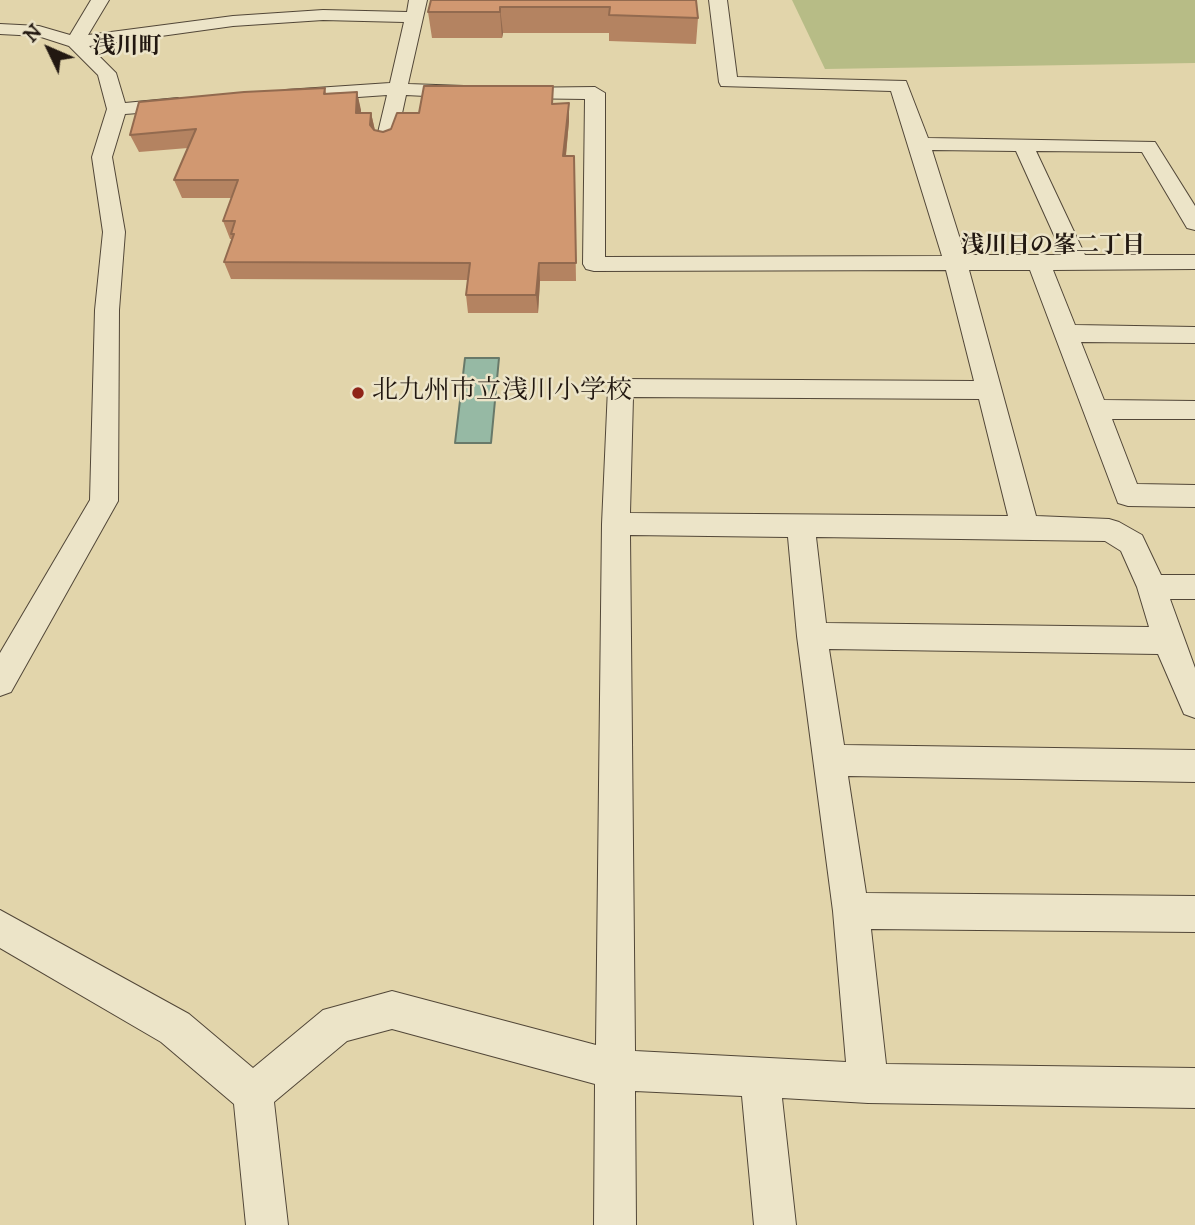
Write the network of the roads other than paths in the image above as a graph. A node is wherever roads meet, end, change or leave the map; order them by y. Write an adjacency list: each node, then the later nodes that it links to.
1 (100, 0): 7 (street)
2 (243, 0): 5 (street)
3 (718, 0): 13 (street)
4 (416, 8): 5 (street); 8 (street)
5 (233, 21): 7 (street)
6 (0, 29): 7 (street)
7 (75, 42): 11 (street)
8 (396, 90): 9 (street); 12 (street); 19 (street)
9 (264, 98)
10 (197, 103): 11 (street)
11 (117, 109): 33 (street)
12 (386, 141)
13 (920, 144): 14 (street); 19 (street)
14 (1024, 146): 15 (street); 16 (street)
15 (1195, 223)
16 (1077, 262): 17 (street); 18 (street)
17 (1195, 262)
18 (1039, 263): 19 (street); 20 (street)
19 (956, 264): 22 (street)
20 (1065, 333): 21 (street); 23 (street)
21 (1195, 335)
22 (990, 390): 26 (street); 28 (street)
23 (1097, 409): 24 (street); 25 (street)
24 (1195, 410)
25 (1195, 496)
26 (616, 524): 27 (street); 40 (street)
27 (801, 526): 28 (street); 31 (street)
28 (1025, 527): 29 (street)
29 (1152, 587): 30 (street); 32 (street)
30 (1195, 587)
31 (812, 636): 32 (street); 35 (street)
32 (1168, 641): 34 (street)
33 (0, 682)
34 (1195, 704)
35 (829, 760): 36 (street); 37 (street)
36 (1195, 766)
37 (851, 911): 38 (street); 42 (street)
38 (1195, 914)
39 (0, 928): 44 (street)
40 (615, 1070): 41 (street); 44 (street); 46 (street)
41 (760, 1079): 42 (street); 47 (street)
42 (868, 1083): 43 (street)
43 (1195, 1088)
44 (253, 1094): 45 (street)
45 (267, 1225)
46 (615, 1225)
47 (775, 1225)

